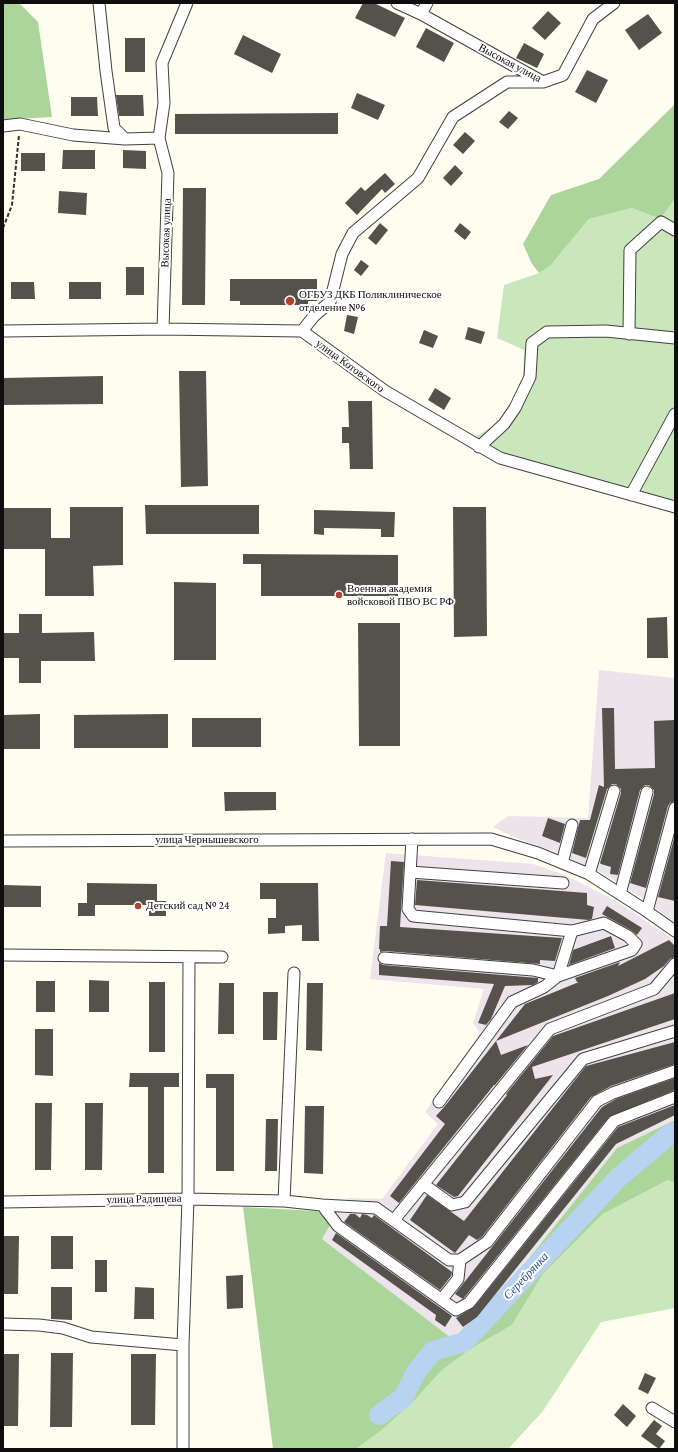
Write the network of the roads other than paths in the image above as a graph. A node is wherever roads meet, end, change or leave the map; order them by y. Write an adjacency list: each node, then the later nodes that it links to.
1 (99, 3): 10 (street)
2 (188, 3): 9 (street, Высокая улица)
3 (397, 3): 6 (street, Высокая улица)
4 (427, 3): 6 (street)
5 (614, 3): 7 (street, Высокая улица)
6 (421, 14): 7 (street, Высокая улица)
7 (543, 82): 14 (street)
8 (3, 126): 10 (street)
9 (159, 138): 10 (street); 12 (street, Высокая улица)
10 (125, 139)
11 (675, 230): 15 (street)
12 (163, 329): 13 (street); 14 (street)
13 (3, 331)
14 (302, 331): 18 (street, улица Котовского)
15 (629, 334): 16 (street); 18 (street)
16 (675, 338)
17 (675, 414): 19 (street)
18 (479, 447): 19 (street, улица Котовского)
19 (631, 496): 20 (street, улица Котовского)
20 (675, 507)
21 (614, 791): 29 (street)
22 (647, 792): 31 (street)
23 (675, 808): 32 (street)
24 (572, 825): 27 (street)
25 (412, 839): 26 (street, улица Чернышевского); 27 (street, улица Чернышевского); 28 (street)
26 (3, 841)
27 (562, 863): 29 (street, улица Чернышевского)
28 (410, 872): 30 (street); 34 (street)
29 (589, 874): 31 (street, улица Чернышевского)
30 (563, 883)
31 (620, 894): 32 (street, улица Чернышевского)
32 (647, 911): 33 (street, улица Чернышевского)
33 (674, 926)
34 (572, 931): 41 (street); 41 (street)
35 (3, 955): 36 (street)
36 (189, 957): 37 (street); 47 (street)
37 (222, 957)
38 (384, 958): 41 (street)
39 (673, 969): 46 (street)
40 (294, 973): 48 (street)
41 (558, 976): 45 (street)
42 (675, 1031): 46 (street)
43 (675, 1071): 52 (street)
44 (675, 1097): 53 (street)
45 (439, 1102)
46 (423, 1184): 51 (street)
47 (188, 1198): 48 (street, улица Радищева); 49 (street, улица Радищева); 55 (street)
48 (284, 1201): 50 (street, улица Радищева)
49 (3, 1202)
50 (322, 1204): 51 (street, улица Радищева); 53 (street)
51 (394, 1220): 52 (street, улица Радищева)
52 (460, 1260): 53 (street)
53 (442, 1299)
54 (3, 1324): 55 (street)
55 (183, 1345): 58 (street)
56 (652, 1408): 57 (street)
57 (675, 1422)
58 (183, 1449)

